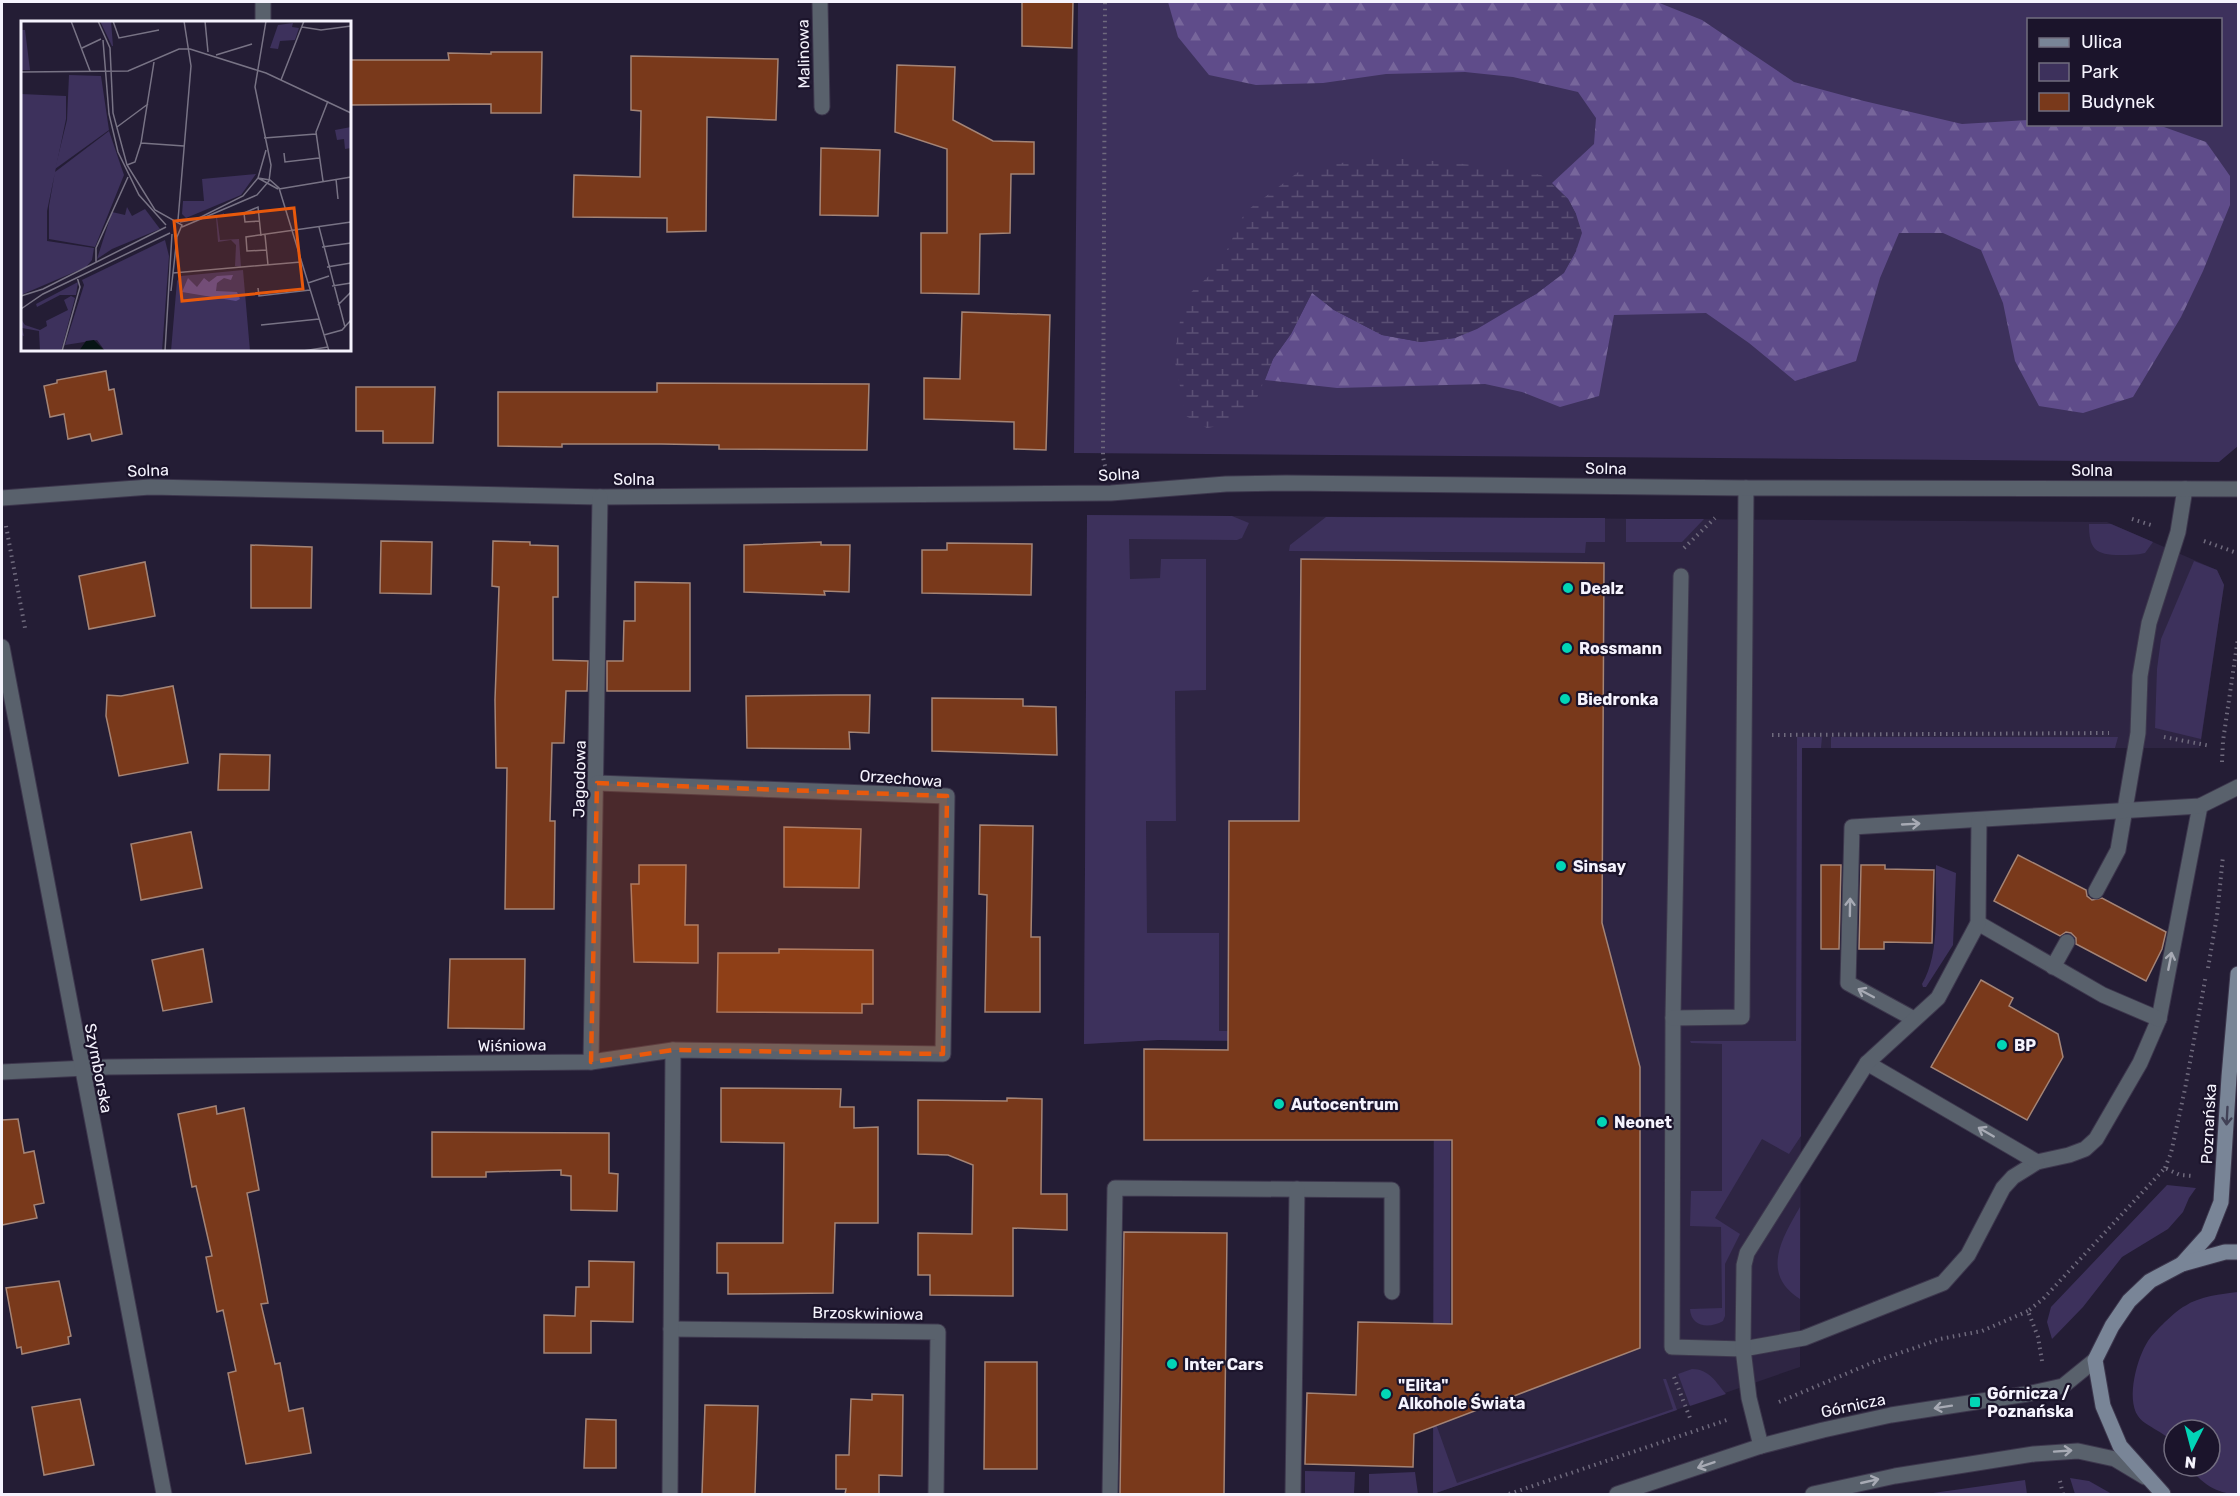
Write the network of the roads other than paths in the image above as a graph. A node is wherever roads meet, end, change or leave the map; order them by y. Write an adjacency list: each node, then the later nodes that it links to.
1 (263, 2): 3 (street)
2 (819, 2): 4 (street, Malinowa)
3 (263, 21)
4 (822, 106)
5 (1746, 488): 6 (street, Solna); 8 (street, Solna); 22 (street)
6 (2185, 489): 7 (street, Solna); 15 (street)
7 (2238, 489)
8 (600, 497): 9 (street, Solna); 12 (street, Jagodowa)
9 (2, 498)
10 (1680, 576): 22 (street)
11 (2, 647): 29 (street, Szymborska)
12 (597, 783): 26 (street, Orzechowa); 27 (street, Jagodowa)
13 (2238, 787): 14 (street)
14 (2200, 806): 15 (street); 24 (street, one-way to 14)
15 (2125, 810): 16 (street); 17 (street)
16 (1979, 820): 18 (street); 23 (street, one-way to 16)
17 (2096, 891)
18 (1977, 923): 20 (street); 23 (street)
19 (2067, 942): 20 (street)
20 (2053, 967): 24 (street)
21 (2238, 974): 34 (main road, Poznańska, one-way to 34)
22 (1673, 1018): 37 (street)
23 (1914, 1019): 28 (street)
24 (2159, 1019): 31 (street)
25 (673, 1050): 26 (street, Wiśniowa); 27 (street, Wiśniowa); 36 (street)
26 (943, 1054)
27 (591, 1062): 29 (street, Wiśniowa)
28 (1867, 1063): 31 (street, one-way to 28); 37 (street)
29 (81, 1067): 30 (street, Wiśniowa); 41 (street, Szymborska)
30 (2, 1072)
31 (2037, 1162): 37 (street)
32 (1297, 1189): 35 (street); 44 (street); 45 (street)
33 (2238, 1252): 34 (main road)
34 (2182, 1264): 38 (main road)
35 (1392, 1292)
36 (671, 1329): 42 (street); 43 (street, Brzoskwiniowa)
37 (1743, 1349): 39 (street)
38 (2096, 1360): 39 (street, Górnicza, one-way to 39); 40 (main road)
39 (1761, 1446): 46 (street, Górnicza, one-way to 46)
40 (2151, 1481): 47 (street, one-way to 40); 48 (main road)
41 (164, 1494)
42 (670, 1494)
43 (936, 1494)
44 (1110, 1494)
45 (1293, 1494)
46 (1617, 1494)
47 (1813, 1494)
48 (2163, 1494)

